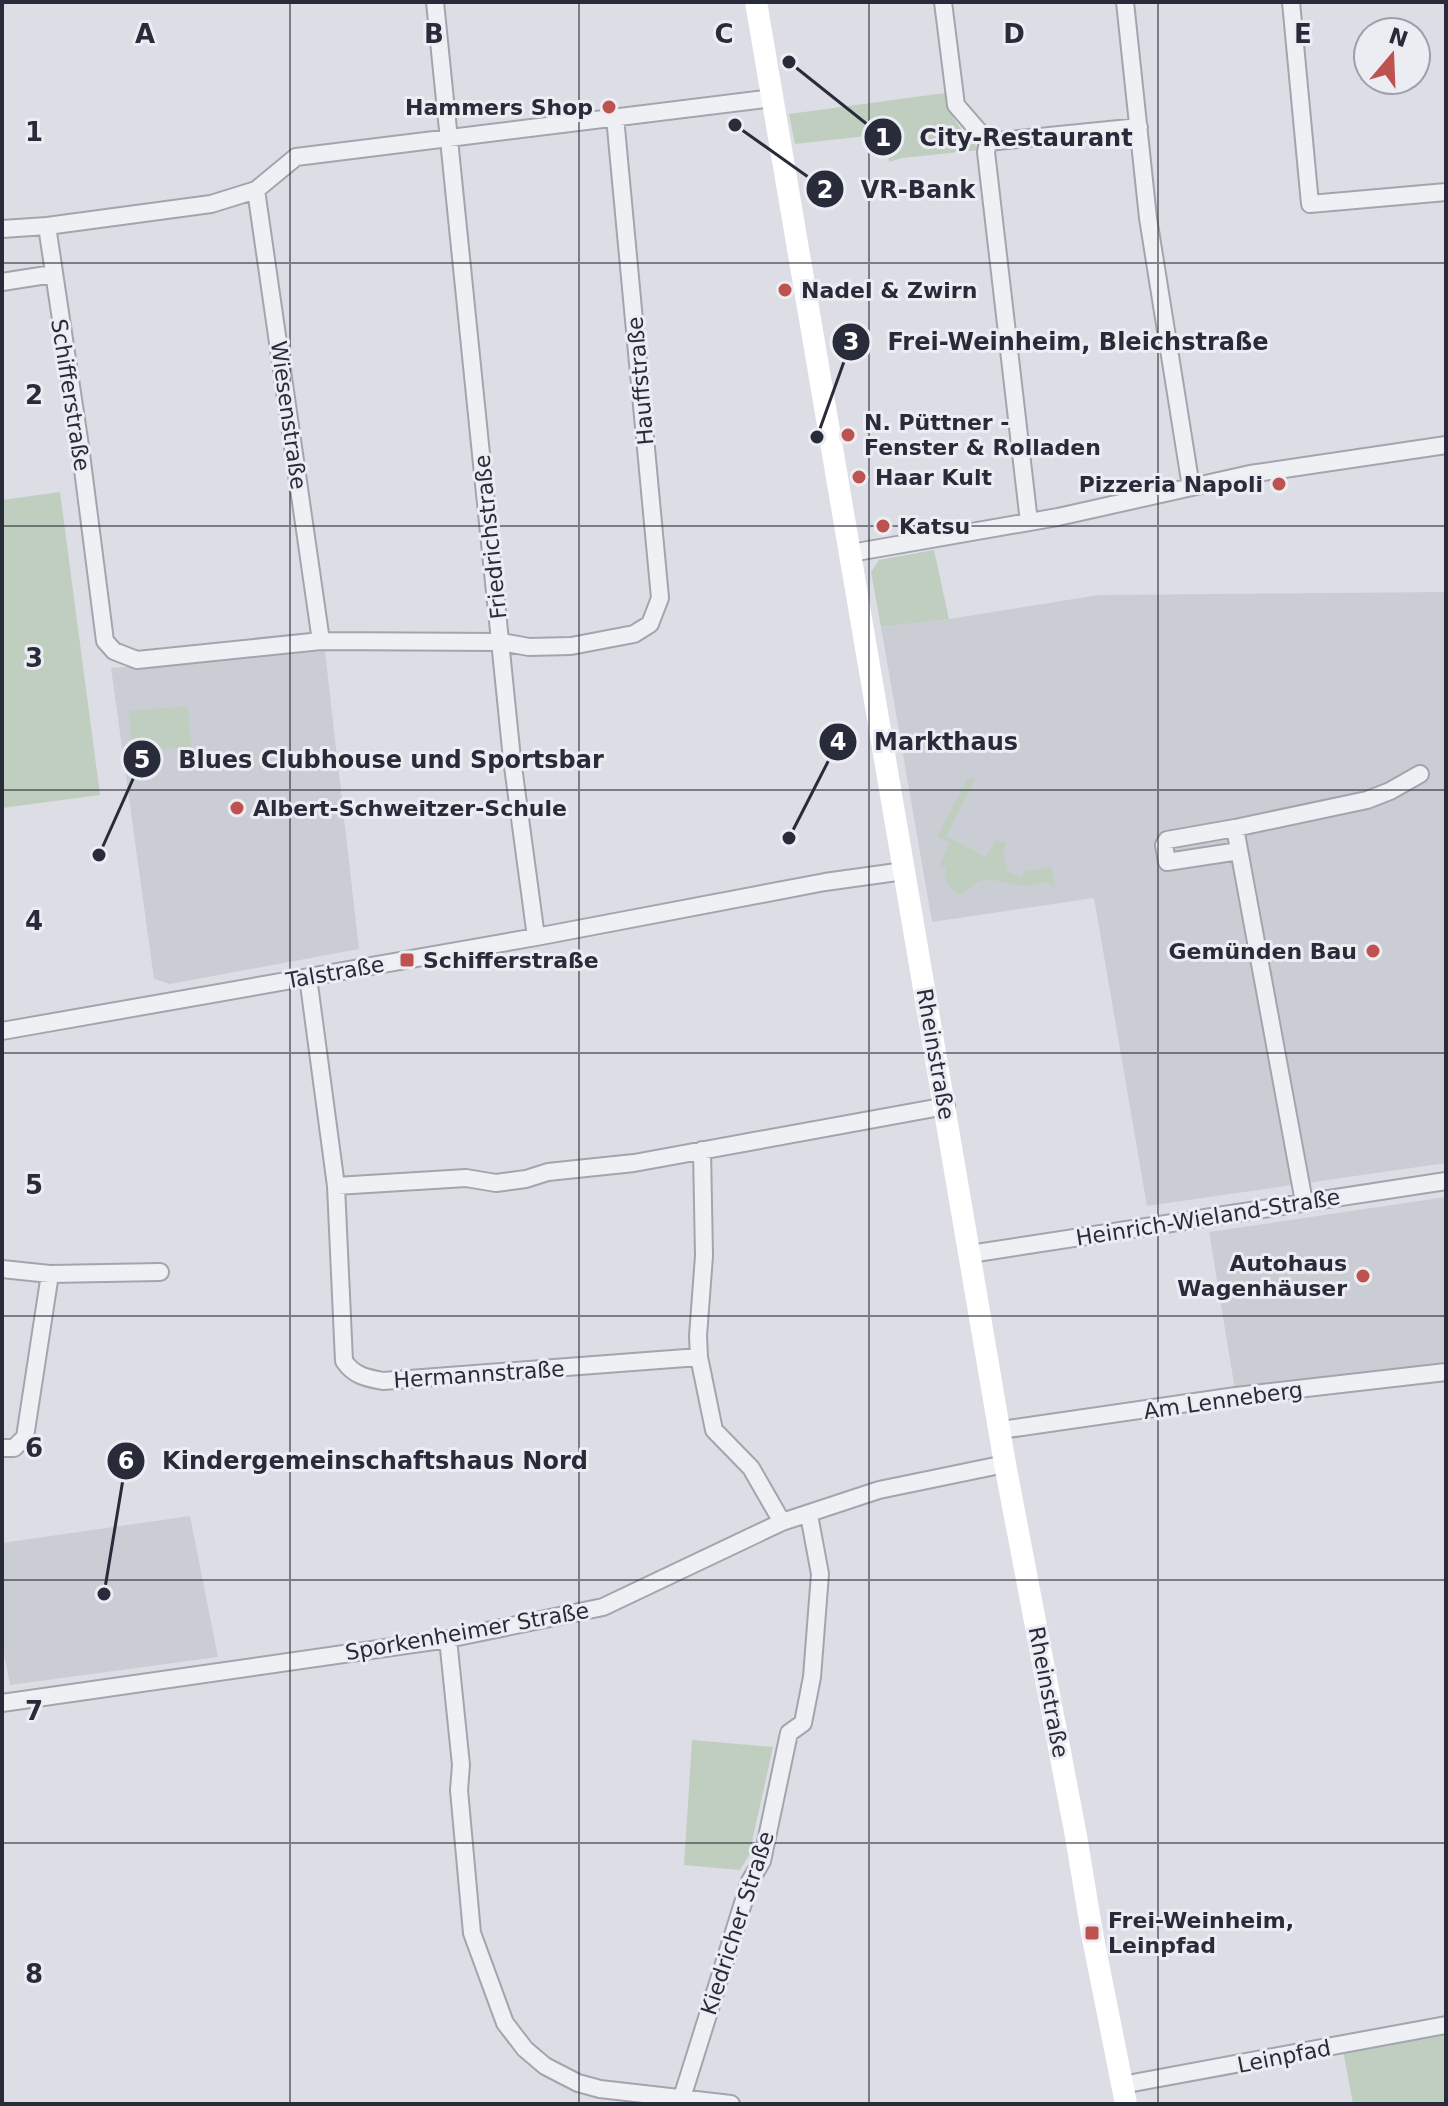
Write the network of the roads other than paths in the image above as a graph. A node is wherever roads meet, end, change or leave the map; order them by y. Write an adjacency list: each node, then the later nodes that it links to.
1 (435, 2): 9 (street, Friedrichstraße)
2 (756, 2): 6 (street, Rheinstraße)
3 (943, 2): 10 (street)
4 (1125, 2): 8 (street)
5 (1291, 2): 12 (street)
6 (773, 98): 7 (street); 20 (street, Rheinstraße)
7 (615, 117): 9 (street); 21 (street, Hauffstraße)
8 (1139, 127): 10 (street); 18 (street)
9 (450, 137): 11 (street); 23 (street, Friedrichstraße)
10 (988, 142): 19 (street)
11 (256, 190): 13 (street); 22 (street, Wiesenstraße)
12 (1446, 192)
13 (47, 226): 14 (street); 15 (street)
14 (2, 227)
15 (53, 274): 16 (street); 22 (street, Schifferstraße)
16 (2, 282)
17 (1446, 445): 18 (street)
18 (1191, 487): 19 (street)
19 (1029, 522): 20 (street)
20 (851, 553): 27 (street, Rheinstraße)
21 (634, 634): 23 (street, Schifferstraße)
22 (321, 641): 23 (street, Schifferstraße)
23 (501, 642): 28 (street, Friedrichstraße)
24 (1420, 774): 25 (street)
25 (1235, 828): 26 (street); 26 (street)
26 (1239, 851): 35 (street)
27 (904, 871): 28 (street, Talstraße); 31 (street, Rheinstraße)
28 (536, 937): 29 (street, Talstraße)
29 (308, 977): 30 (street, Talstraße); 34 (street, Hermannstraße)
30 (2, 1031)
31 (946, 1106): 32 (street); 36 (street, Rheinstraße)
32 (702, 1150): 34 (street); 40 (street)
33 (1446, 1181): 35 (street, Heinrich-Wieland-Straße)
34 (336, 1186): 40 (street, Hermannstraße)
35 (1304, 1202): 36 (street, Heinrich-Wieland-Straße)
36 (970, 1254): 42 (street, Rheinstraße)
37 (2, 1269): 39 (street)
38 (160, 1272): 39 (street)
39 (50, 1274): 43 (street)
40 (699, 1357): 46 (street)
41 (1446, 1372): 42 (street, Am Lenneberg)
42 (1001, 1430): 44 (street, Rheinstraße)
43 (2, 1448)
44 (1005, 1464): 45 (street, Sporkenheimer Straße); 50 (street, Rheinstraße)
45 (809, 1515): 46 (street, Sporkenheimer Straße); 51 (street, Kiedricher Straße)
46 (782, 1522): 47 (street, Sporkenheimer Straße)
47 (448, 1639): 48 (street, Sporkenheimer Straße); 51 (street)
48 (2, 1703)
49 (1446, 2025): 50 (street, Leinpfad)
50 (1124, 2095)
51 (681, 2101): 52 (street)
52 (731, 2104)

